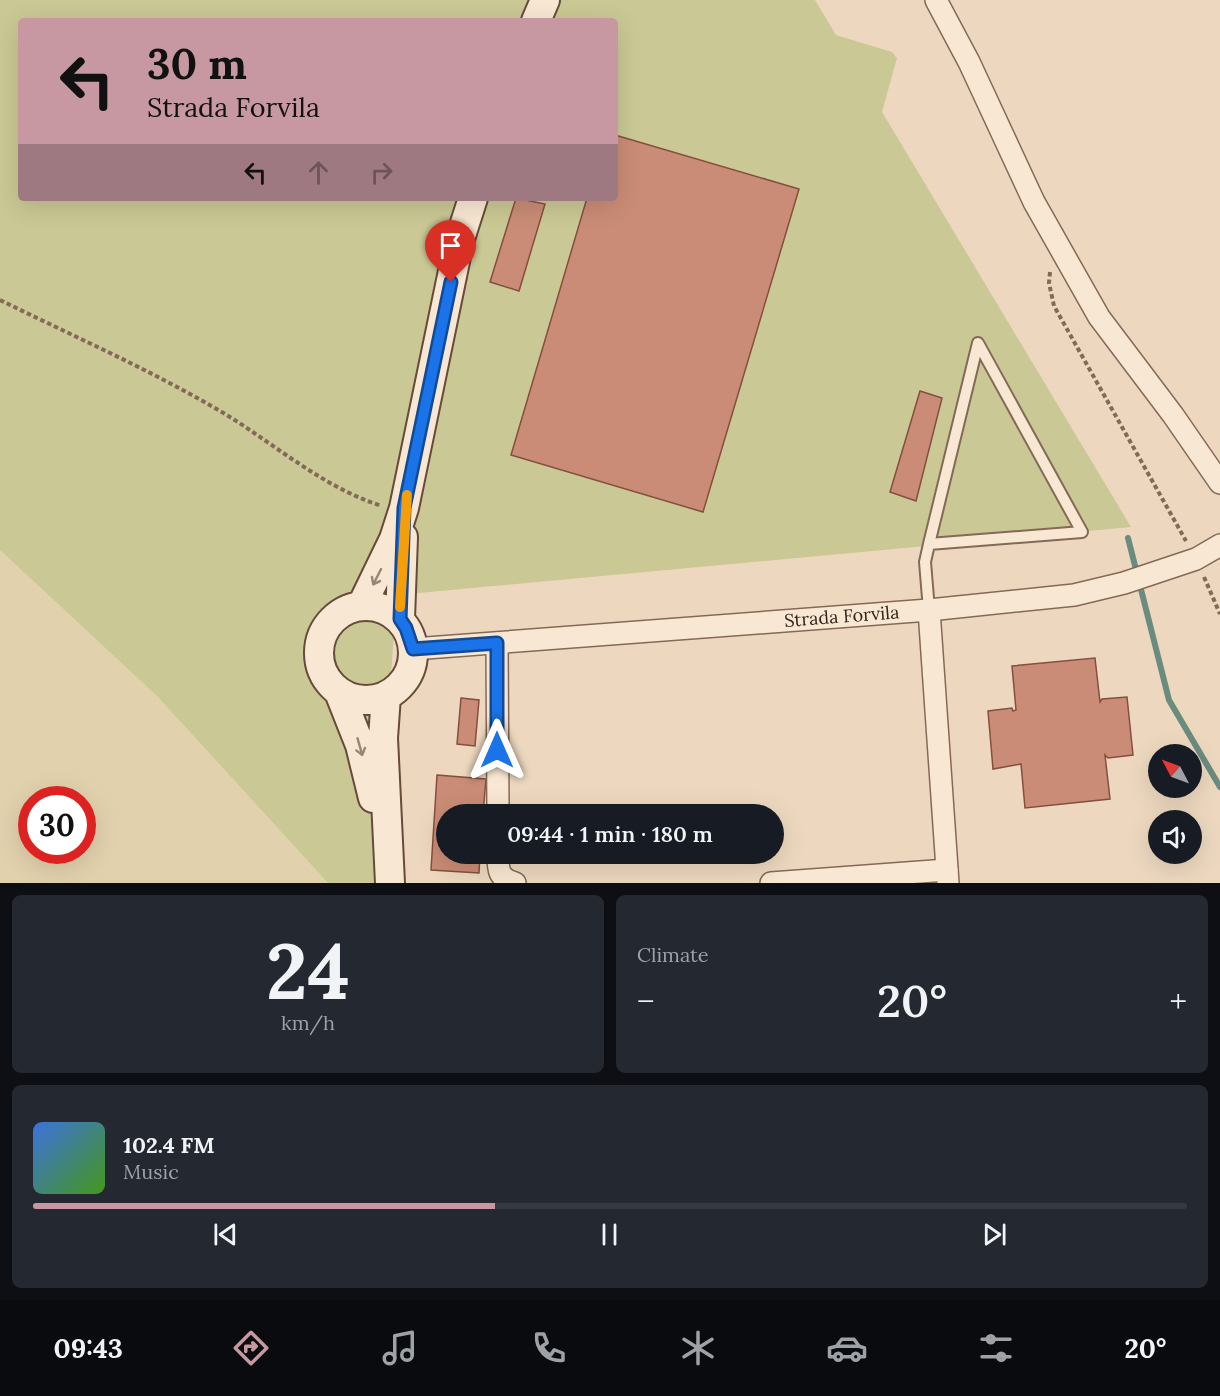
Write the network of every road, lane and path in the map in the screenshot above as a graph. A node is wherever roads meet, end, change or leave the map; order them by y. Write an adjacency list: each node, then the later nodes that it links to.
1 (545, 0): 3 (main road)
2 (936, 0): 5 (street)
3 (537, 18)
4 (472, 201): 8 (main road)
5 (1052, 232): 7 (street); 11 (path)
6 (0, 300): 8 (path)
7 (1220, 483)
8 (404, 508): 12 (main road, one-way to 12); 15 (main road)
9 (929, 544): 9 (lane); 13 (lane)
10 (1220, 545): 11 (street, Strada Forvila)
11 (1196, 559): 13 (street, Strada Forvila); 14 (path)
12 (362, 605): 15 (main road); 18 (main road)
13 (930, 610): 16 (street, Strada Forvila); 23 (street)
14 (1220, 614)
15 (400, 619): 17 (main road)
16 (497, 643): 17 (street, Strada Forvila); 20 (street)
17 (413, 649): 19 (main road)
18 (339, 693): 19 (main road); 22 (main road, one-way to 22)
19 (386, 696): 22 (main road)
20 (498, 804)
21 (498, 864): 24 (street)
22 (389, 869)
23 (948, 876): 25 (street)
24 (515, 883)
25 (771, 883)

